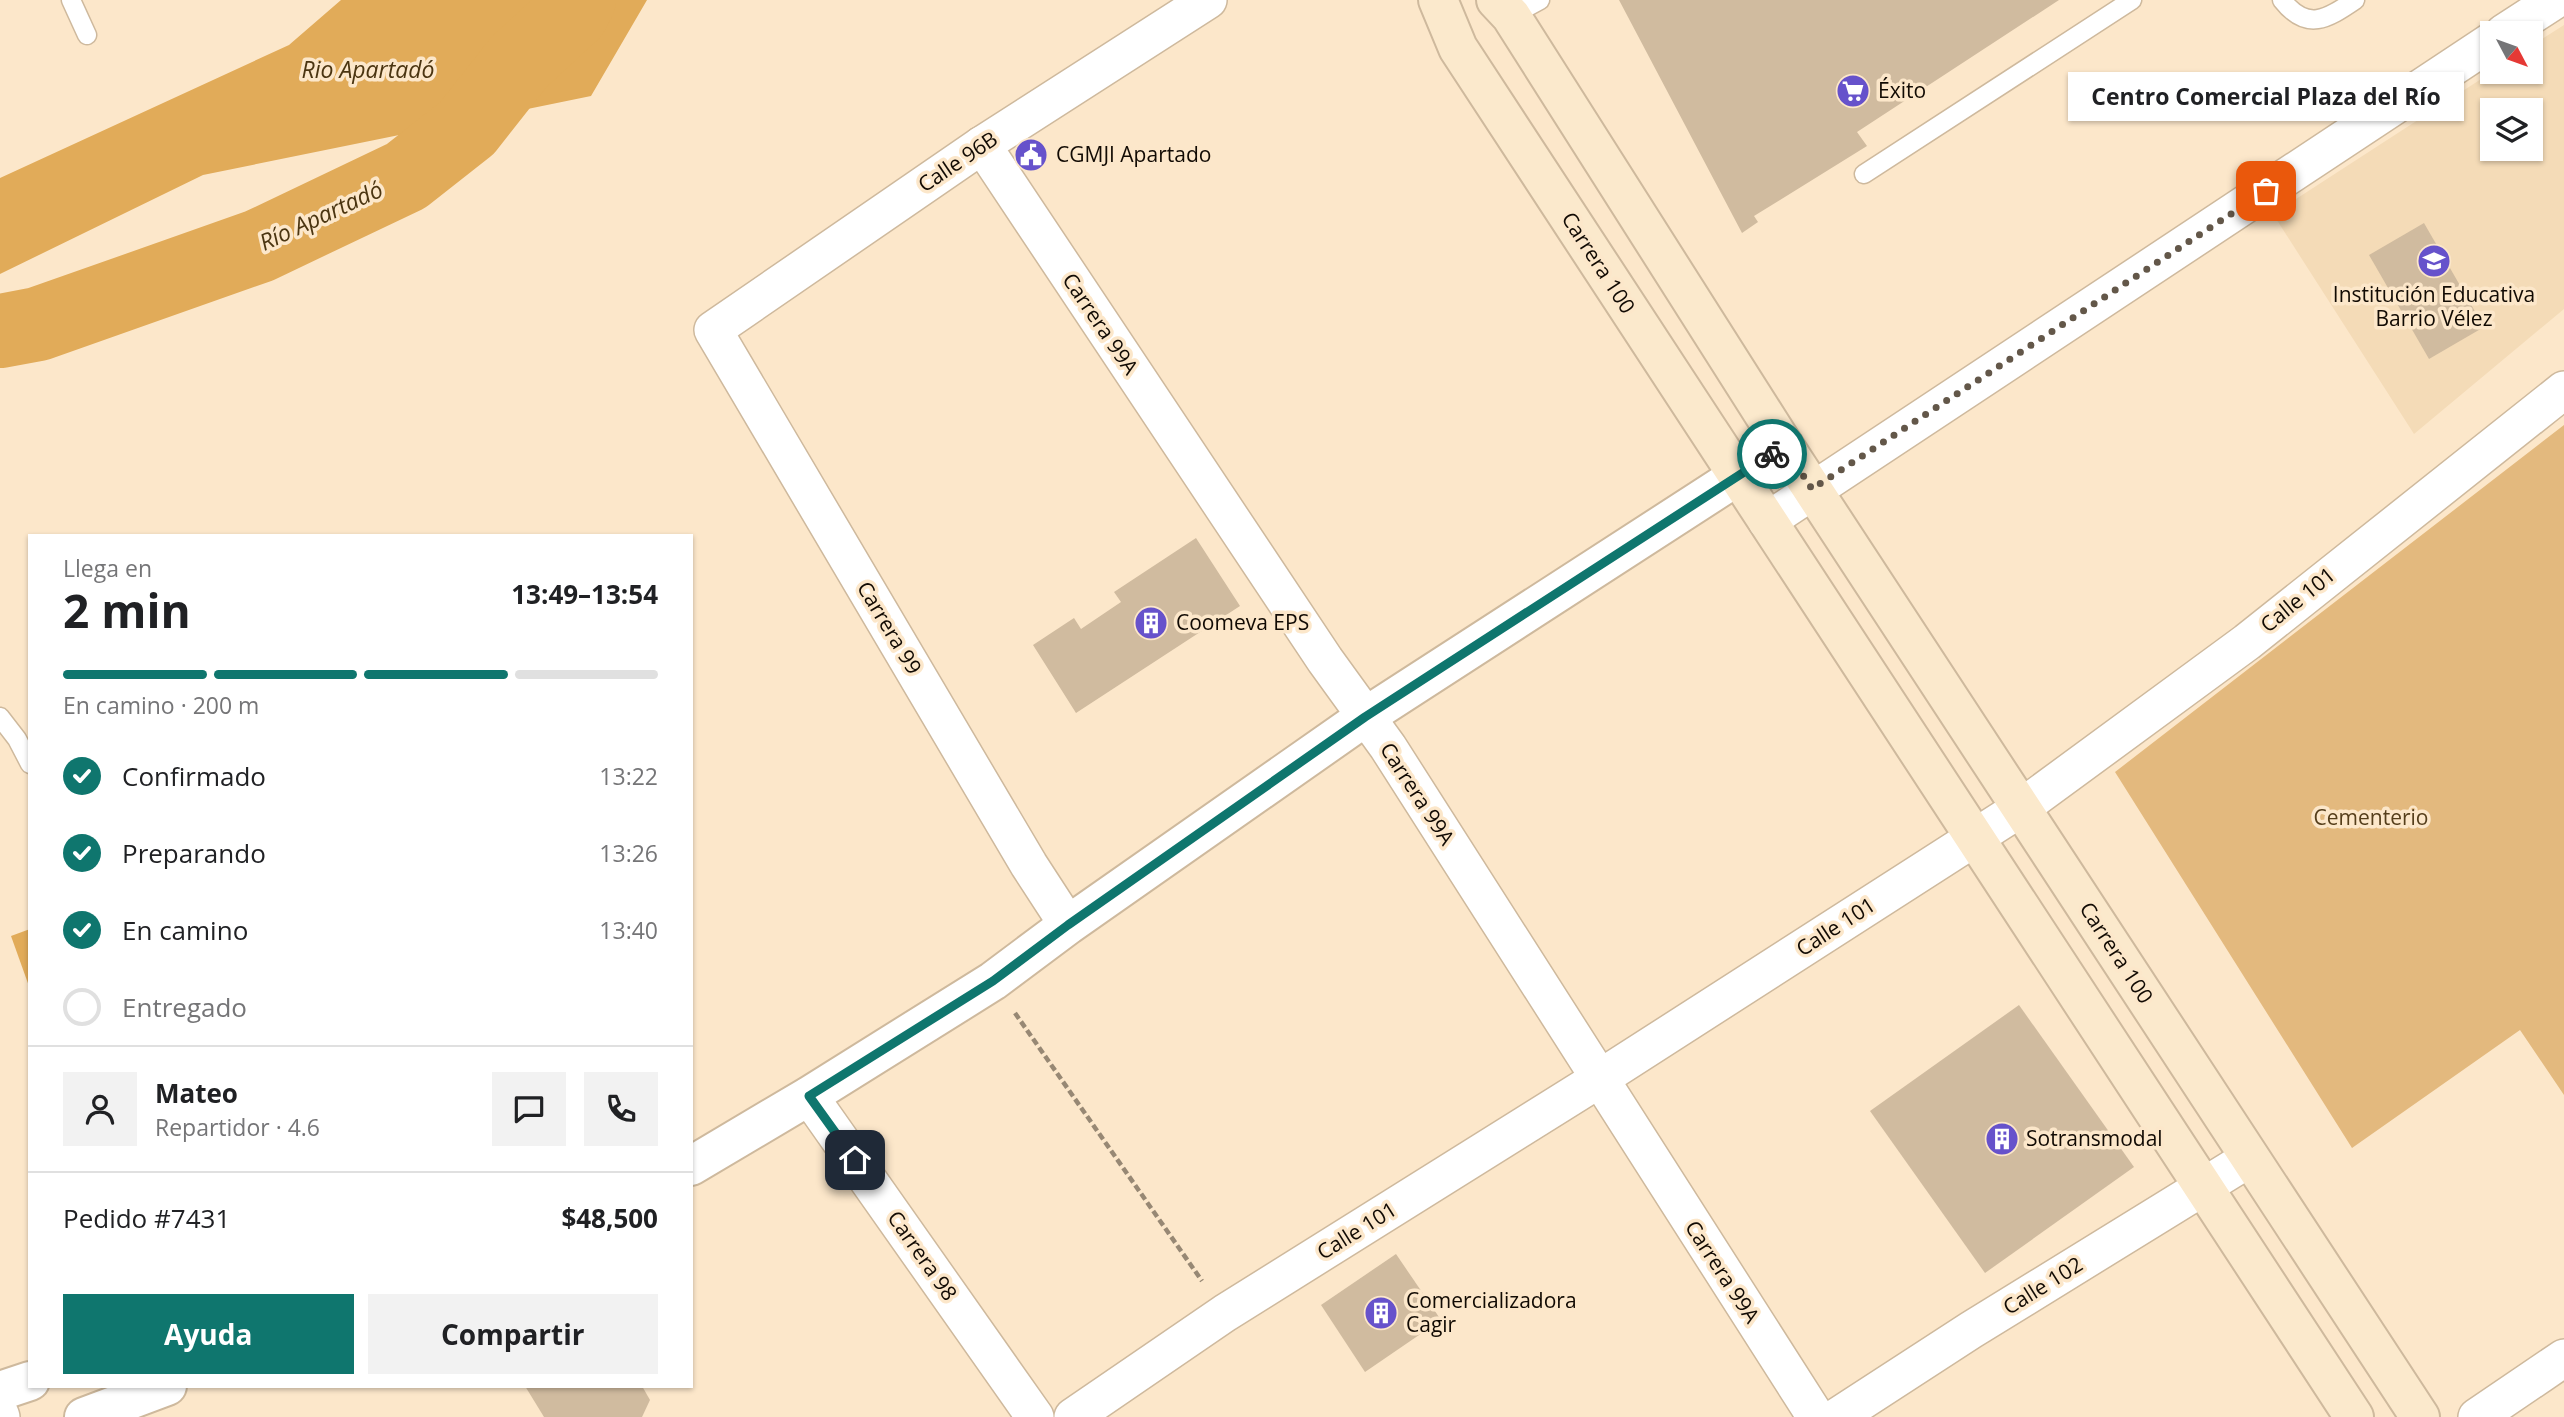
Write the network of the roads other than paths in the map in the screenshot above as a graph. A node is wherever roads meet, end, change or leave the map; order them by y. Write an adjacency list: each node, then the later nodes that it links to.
1 (71, 0): 10 (lane)
2 (1208, 0): 12 (street, Calle 96B)
3 (1438, 0): 17 (main road, Carrera 100)
4 (2132, 0): 13 (lane)
5 (2282, 0): 6 (lane)
6 (2355, 0)
7 (2555, 0): 9 (street)
8 (1516, 5): 16 (main road, Carrera 100)
9 (2523, 21)
10 (88, 35)
11 (2480, 49): 18 (street)
12 (982, 145): 14 (street, Calle 96B); 21 (street, Carrera 99A)
13 (1864, 174)
14 (713, 330): 25 (street, Carrera 99)
15 (2564, 390): 23 (street, Calle 101)
16 (1784, 446): 17 (street); 18 (main road, Carrera 100)
17 (1737, 476): 19 (main road, Carrera 100); 21 (street)
18 (1812, 489): 19 (street); 23 (main road, Carrera 100)
19 (1767, 521): 24 (main road, Carrera 100)
20 (0, 717): 22 (lane)
21 (1365, 717): 25 (street); 26 (street, Carrera 99A)
22 (28, 760)
23 (2021, 808): 24 (street, Calle 101); 28 (main road, Carrera 100)
24 (1974, 839): 26 (street, Calle 101); 30 (main road, Carrera 100)
25 (1068, 925): 27 (street)
26 (1599, 1079): 37 (street, Calle 101); 38 (street, Carrera 99A)
27 (809, 1096): 29 (street); 36 (street, Carrera 98)
28 (2250, 1158): 30 (street, Calle 102); 41 (main road, Carrera 100)
29 (693, 1165)
30 (2203, 1187): 39 (street, Calle 102); 40 (main road, Carrera 100)
31 (2564, 1359): 42 (street)
32 (28, 1382): 34 (street)
33 (162, 1388): 35 (street)
34 (0, 1391)
35 (84, 1417)
36 (1035, 1417)
37 (1073, 1417)
38 (1816, 1417)
39 (1837, 1417)
40 (2354, 1417)
41 (2420, 1417)
42 (2477, 1417)

